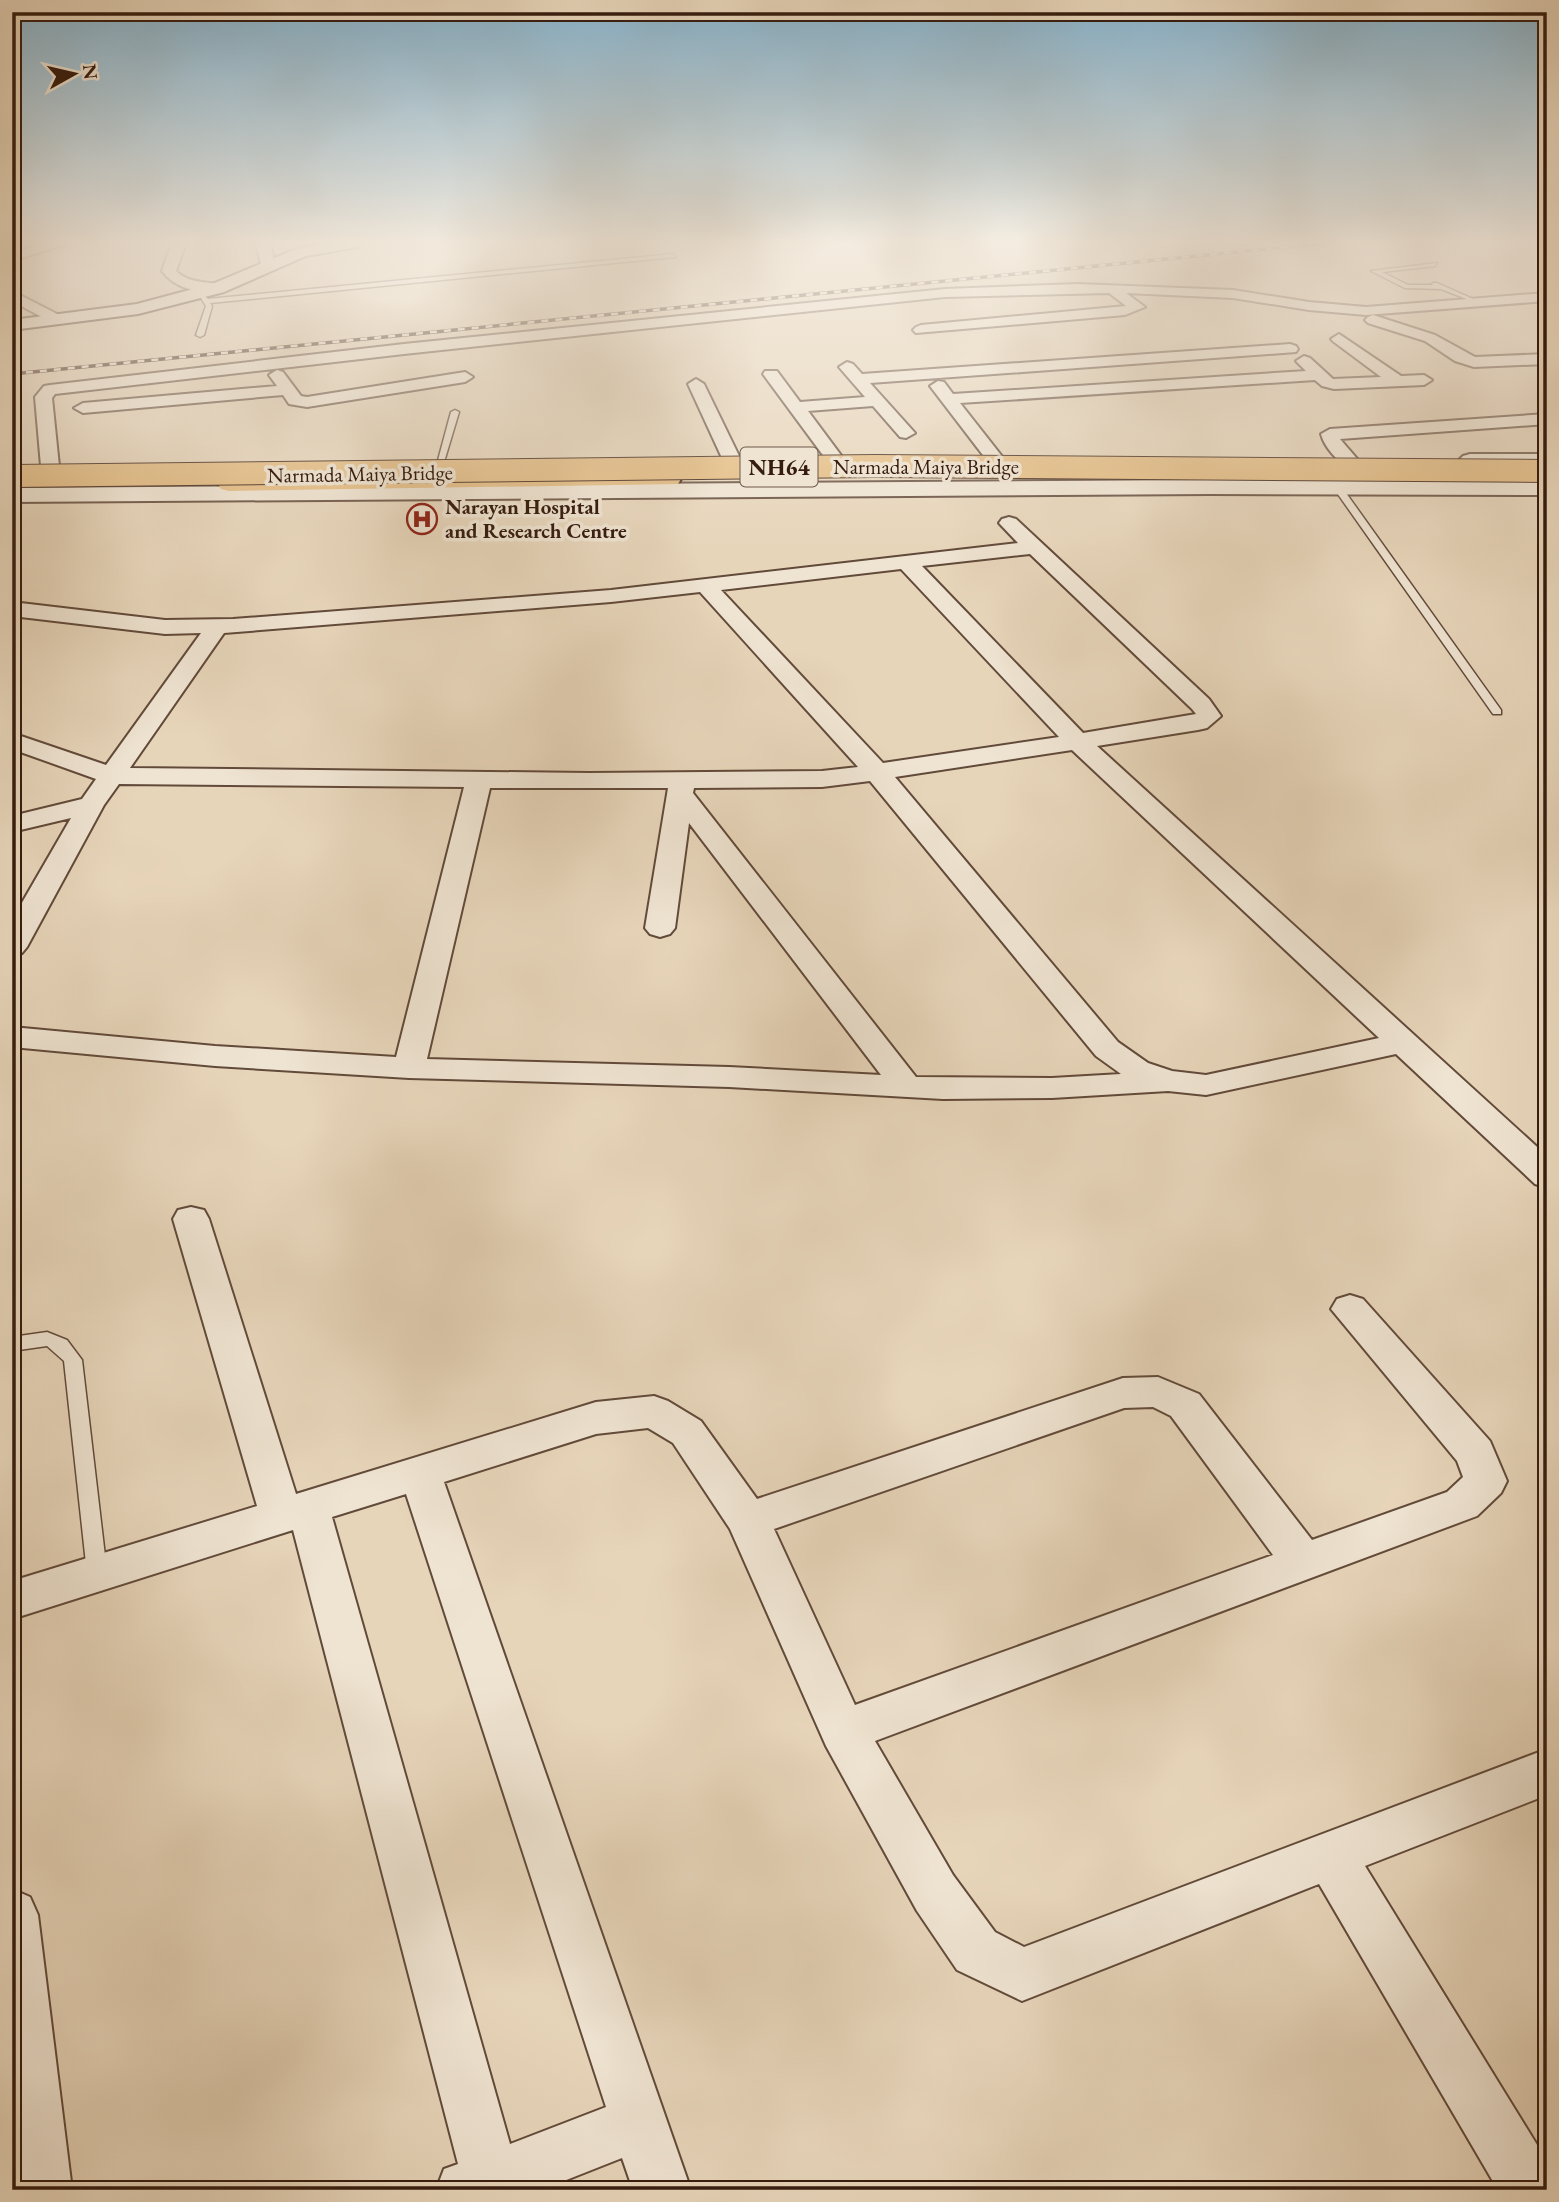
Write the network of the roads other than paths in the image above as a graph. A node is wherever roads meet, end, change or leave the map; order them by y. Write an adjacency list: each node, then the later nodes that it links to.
1 (453, 345): 6 (street)
2 (1285, 345): 5 (street)
3 (1347, 345): 14 (street)
4 (1440, 345): 7 (street)
5 (1290, 349): 9 (street); 11 (street)
6 (328, 358): 17 (street); 21 (street)
7 (1547, 359)
8 (771, 374): 20 (street)
9 (928, 374): 18 (street); 19 (street)
10 (277, 375): 16 (street)
11 (1320, 375): 14 (street); 18 (street)
12 (465, 377): 17 (street)
13 (1424, 380): 14 (street)
14 (1399, 382)
15 (696, 384): 25 (street)
16 (286, 390): 17 (street); 21 (street)
17 (354, 396)
18 (948, 399): 27 (street)
19 (878, 401): 20 (street); 24 (street)
20 (795, 407): 26 (street)
21 (46, 411): 31 (street)
22 (455, 412): 30 (lane)
23 (1547, 419): 29 (street)
24 (906, 433)
25 (732, 458): 26 (street, NH64); 30 (street, NH64)
26 (834, 458): 27 (street, NH64)
27 (995, 458): 29 (street, NH64)
28 (1547, 460): 29 (street, NH64)
29 (1350, 461)
30 (440, 463): 31 (street, NH64)
31 (32, 466): 34 (street)
32 (1547, 471): 34 (highway, Narmada Maiya Bridge / NH64, bridge)
33 (1547, 479): 34 (highway, NH64)
34 (12, 480)
35 (1338, 488): 36 (street); 37 (street); 44 (lane)
36 (1547, 488)
37 (12, 495)
38 (1009, 523): 39 (street)
39 (1035, 547): 40 (street); 46 (street)
40 (907, 563): 41 (street); 46 (street)
41 (705, 585): 43 (street); 47 (street)
42 (12, 609): 43 (street)
43 (217, 627): 48 (street)
44 (1497, 712)
45 (12, 740): 48 (street)
46 (1077, 741): 47 (street); 56 (street)
47 (877, 772): 50 (street); 58 (street)
48 (112, 776): 49 (street); 51 (street)
49 (479, 780): 50 (street); 57 (street)
50 (681, 787): 53 (street); 59 (street)
51 (91, 806): 52 (street); 54 (street)
52 (12, 824)
53 (660, 929)
54 (12, 947)
55 (12, 1037): 57 (street)
56 (1403, 1043): 58 (street); 60 (street)
57 (410, 1068): 59 (street)
58 (1168, 1081): 59 (street)
59 (906, 1086)
60 (1547, 1176)
61 (191, 1219): 65 (street)
62 (1349, 1309): 67 (street)
63 (12, 1344): 68 (lane)
64 (421, 1473): 65 (street); 66 (street); 74 (street)
65 (294, 1512): 68 (street); 75 (street)
66 (748, 1520): 67 (street); 70 (street)
67 (1303, 1562): 70 (street)
68 (97, 1573): 69 (street)
69 (12, 1600)
70 (843, 1731): 72 (street)
71 (1547, 1772): 72 (street)
72 (1330, 1856): 78 (street)
73 (12, 1915): 76 (street)
74 (640, 2123): 75 (street); 77 (street)
75 (484, 2186)
76 (43, 2190)
77 (662, 2190)
78 (1531, 2190)

